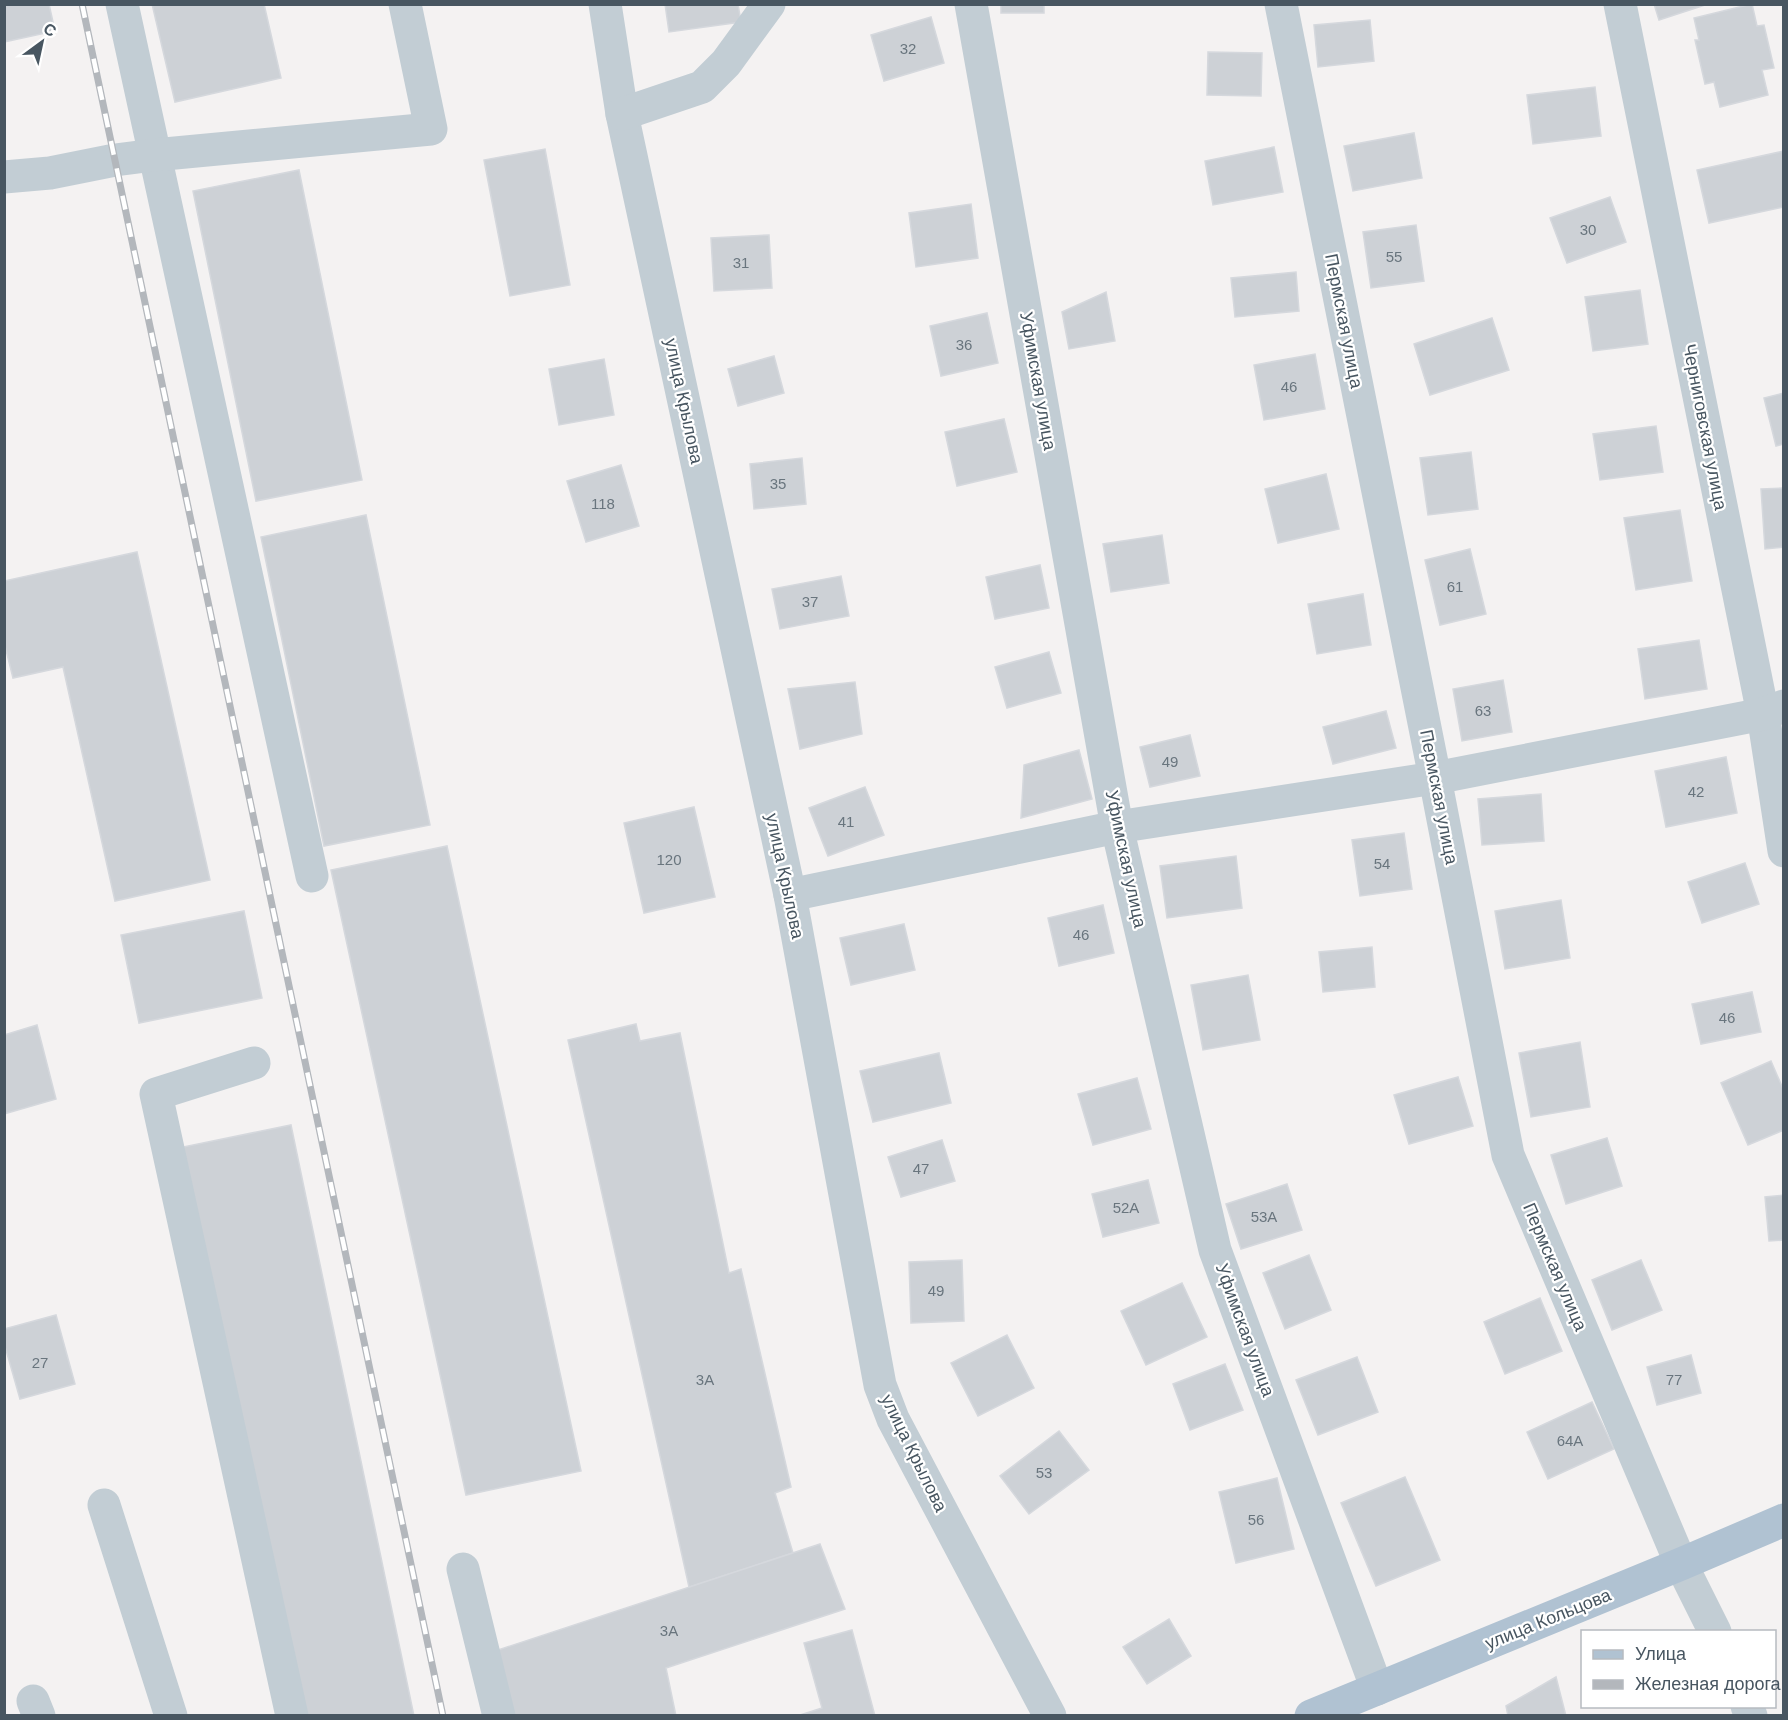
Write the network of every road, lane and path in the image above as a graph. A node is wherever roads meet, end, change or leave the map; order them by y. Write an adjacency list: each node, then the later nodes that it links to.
1 (122, 4): 9 (street)
2 (405, 4): 9 (street)
3 (605, 4): 8 (street, улица Крылова)
4 (769, 4): 8 (street)
5 (971, 4): 13 (street, Уфимская улица)
6 (1281, 4): 12 (street, Пермская улица)
7 (1620, 4): 11 (street, Черниговская улица)
8 (622, 114): 16 (street, улица Крылова)
9 (154, 155): 10 (street); 15 (street)
10 (4, 177)
11 (1773, 710): 12 (street); 14 (street, Черниговская улица)
12 (1435, 778): 13 (street); 20 (street, Пермская улица)
13 (1117, 827): 16 (street); 23 (street, Уфимская улица)
14 (1784, 851)
15 (312, 876)
16 (790, 895): 27 (street, улица Крылова)
17 (254, 1063): 25 (street)
18 (104, 1505): 24 (street)
19 (1784, 1520): 20 (main road, улица Кольцова)
20 (1681, 1564): 22 (street, Пермская улица); 23 (main road, улица Кольцова)
21 (463, 1569): 26 (street)
22 (1714, 1630)
23 (1377, 1689): 28 (main road, улица Кольцова)
24 (171, 1716)
25 (292, 1716)
26 (499, 1716)
27 (1050, 1716)
28 (1311, 1716)

